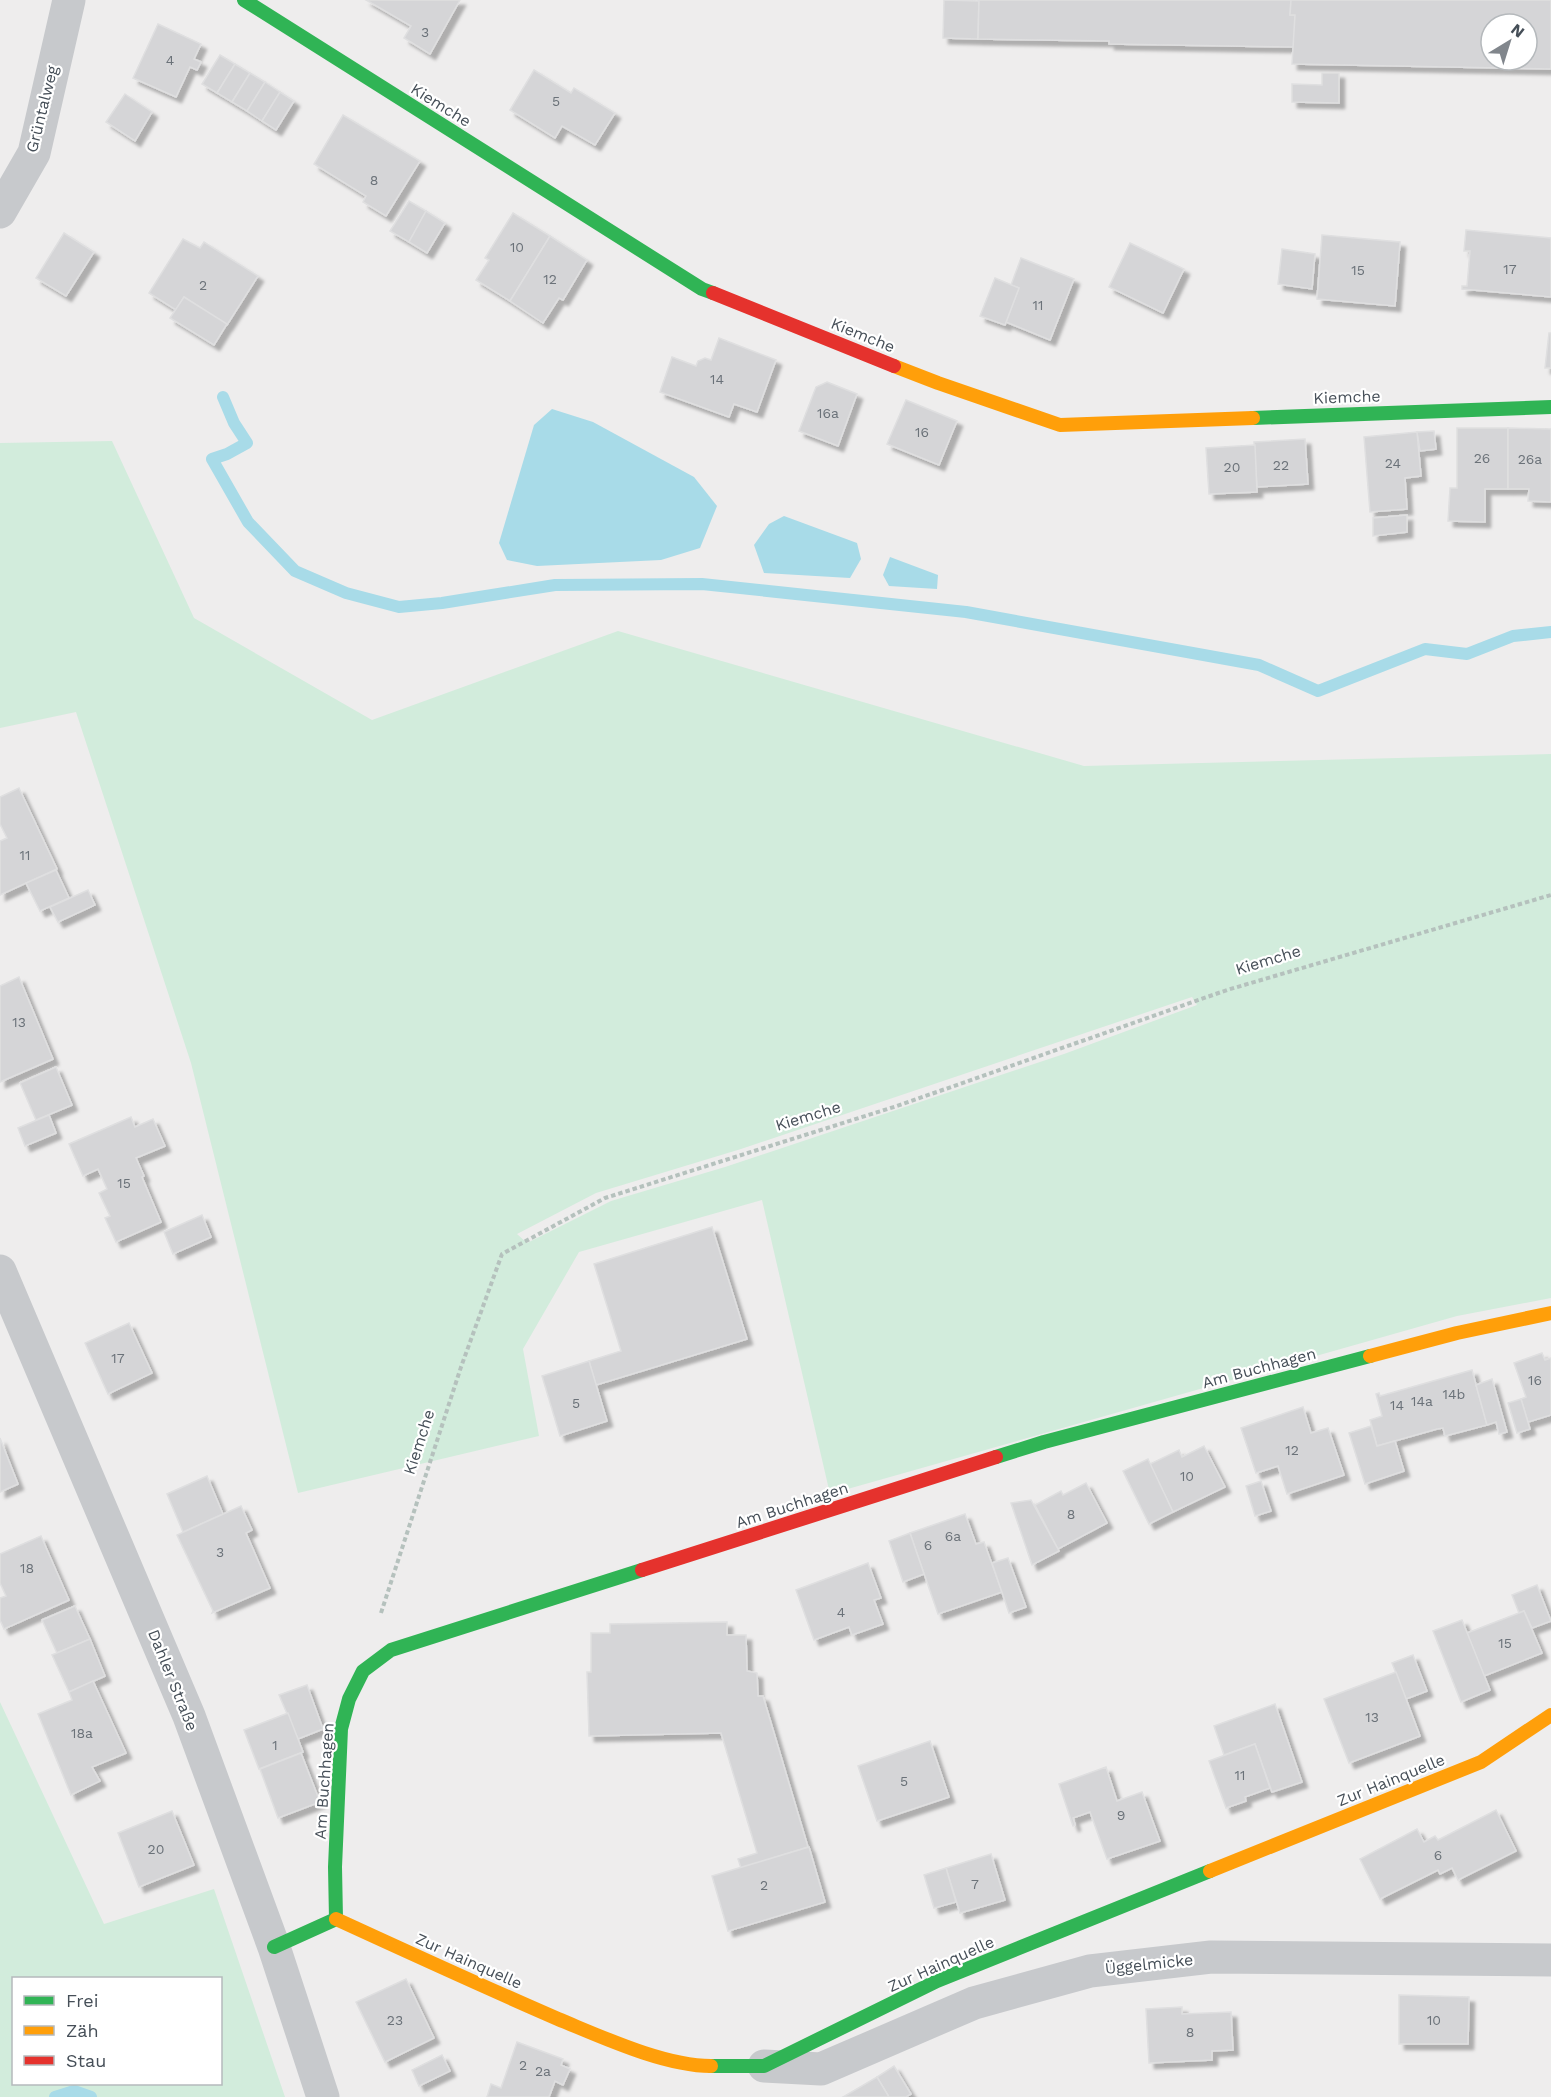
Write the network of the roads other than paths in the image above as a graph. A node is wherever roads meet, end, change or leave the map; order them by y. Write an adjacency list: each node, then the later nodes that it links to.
1 (69, 0): 3 (street, Grüntalweg)
2 (244, 0): 4 (street, Kiemche)
3 (0, 212)
4 (1551, 407)
5 (0, 1272): 9 (street, Dahler Straße)
6 (1551, 1312): 8 (street, Am Buchhagen)
7 (1551, 1715): 11 (street, Zur Hainquelle)
8 (336, 1920): 9 (street); 11 (street, Zur Hainquelle)
9 (274, 1947): 12 (street, Dahler Straße)
10 (1551, 1960): 11 (street, Üggelmicke)
11 (764, 2066)
12 (324, 2097)

